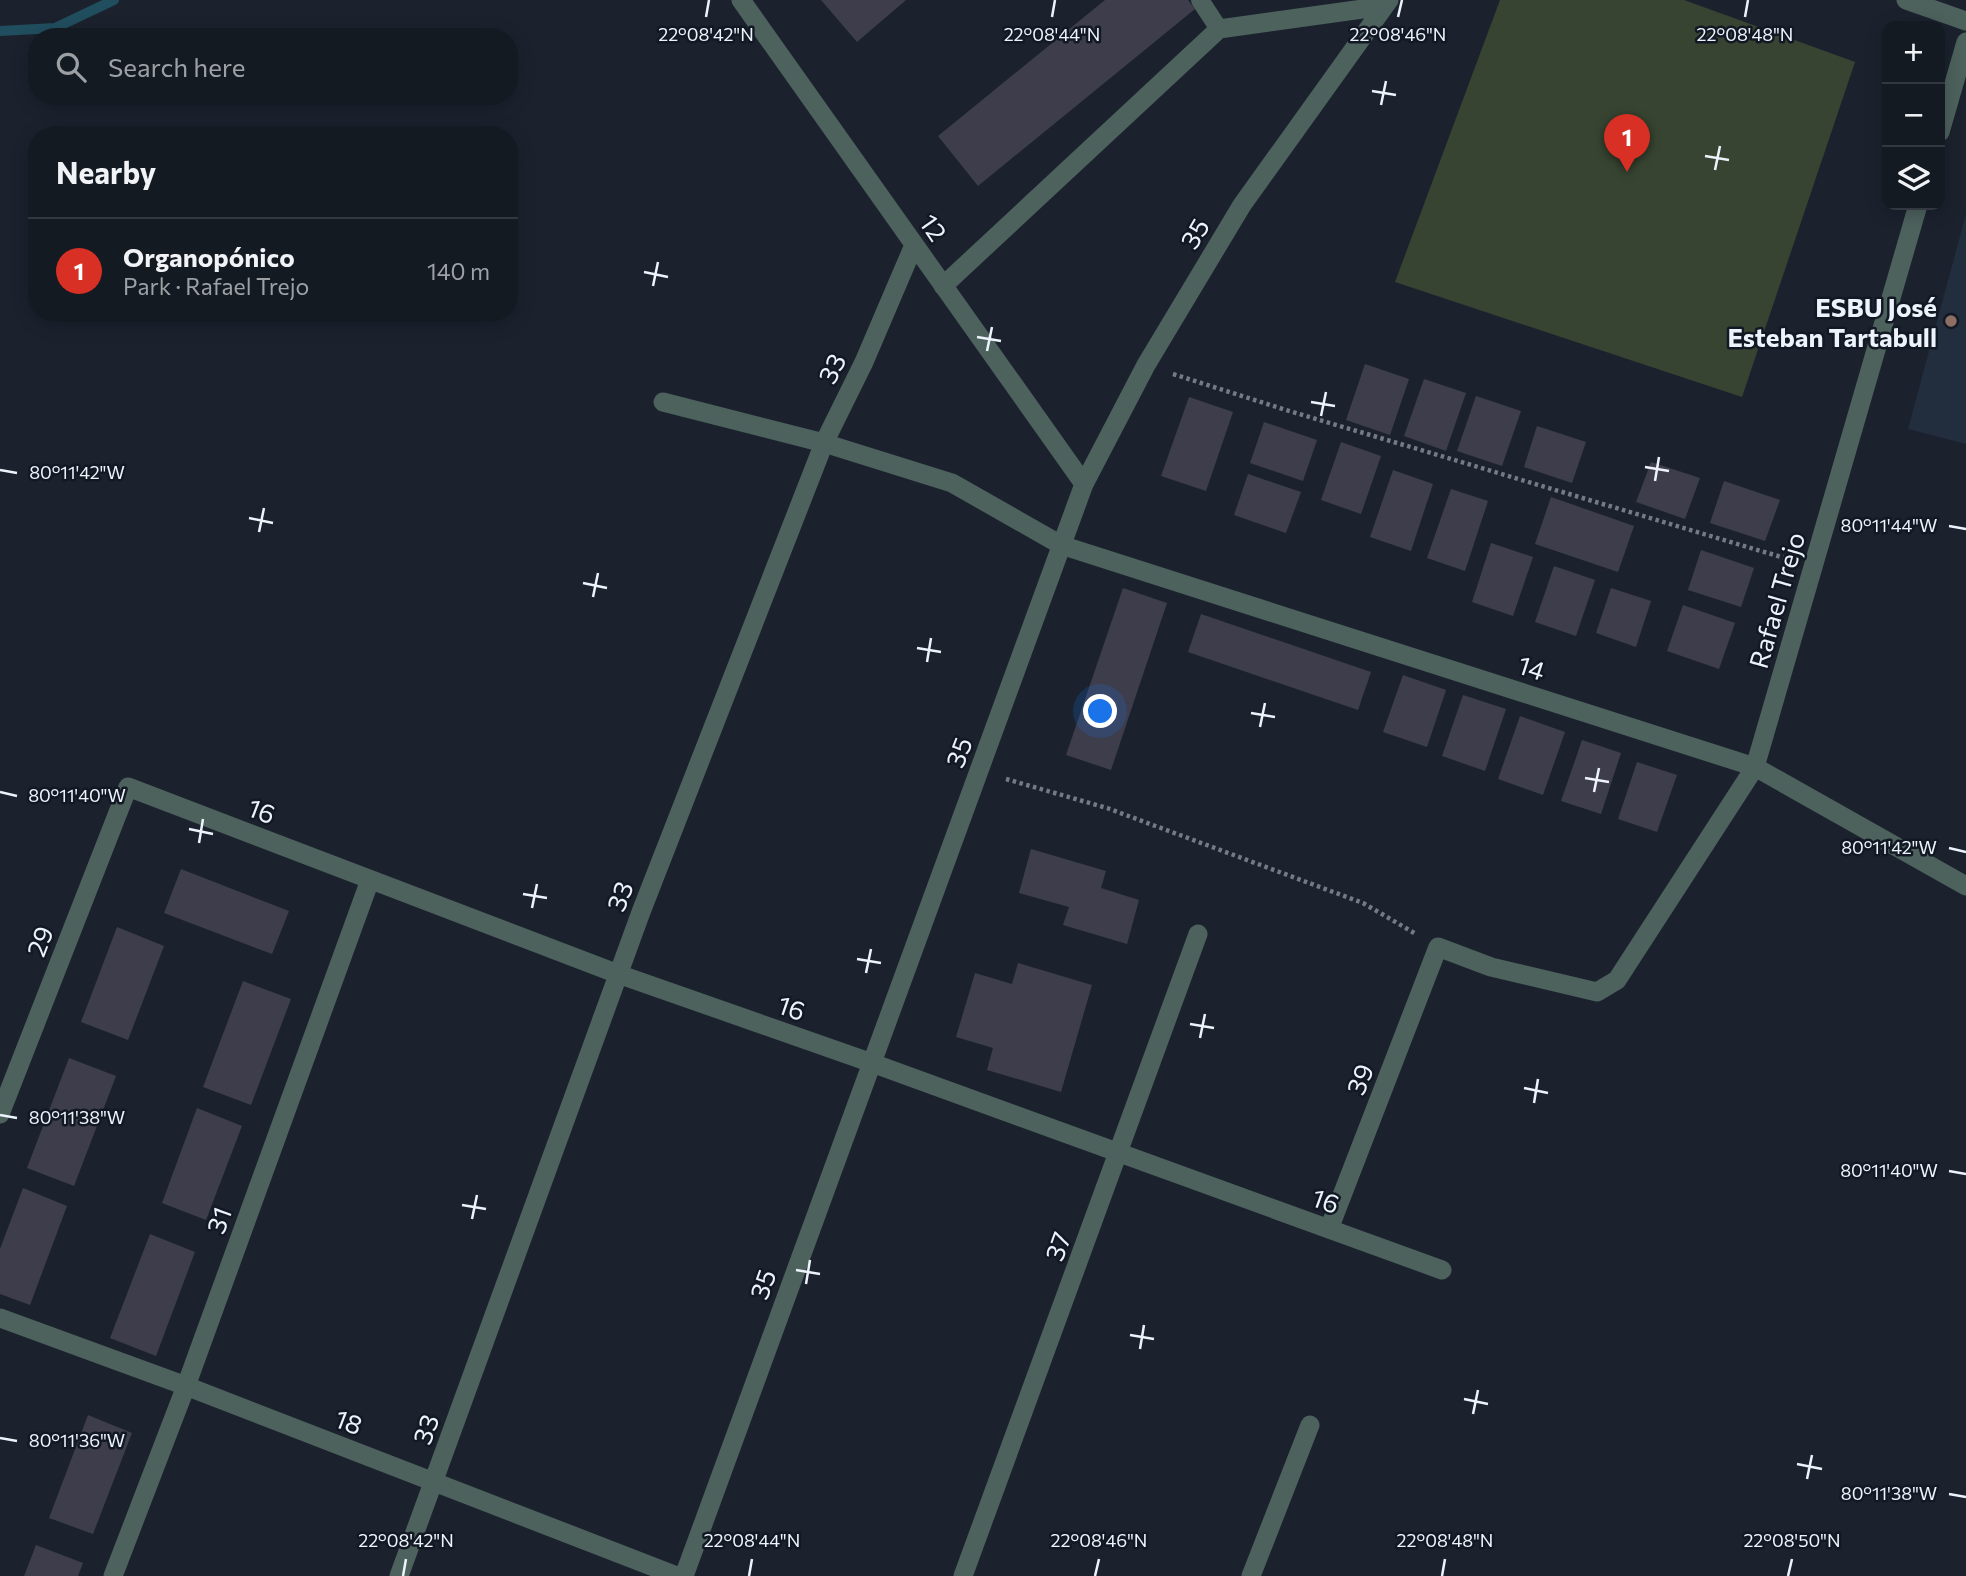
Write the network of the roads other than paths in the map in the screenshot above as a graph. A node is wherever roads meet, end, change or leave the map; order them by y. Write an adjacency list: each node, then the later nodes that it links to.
1 (741, 0): 10 (street, 12)
2 (1200, 0): 6 (lane)
3 (1906, 0): 5 (street)
4 (1387, 3): 6 (street); 14 (street, 35)
5 (1966, 21)
6 (1219, 29): 11 (street)
7 (1966, 42): 8 (street)
8 (1945, 115)
9 (1918, 210): 16 (street, Rafael Trejo)
10 (914, 245): 11 (street, 12); 13 (street, 33)
11 (943, 286): 14 (street, 12)
12 (663, 402): 13 (street, 14)
13 (824, 443): 15 (street, 14); 22 (street, 33)
14 (1084, 484): 15 (street, 35)
15 (1061, 545): 16 (street, 14); 23 (street, 35)
16 (1755, 767): 19 (street, 14); 21 (street, Rafael Trejo)
17 (128, 787): 18 (street, 16); 24 (street, 29)
18 (370, 880): 22 (street, 16); 29 (street, 31)
19 (1966, 886)
20 (1198, 934): 25 (street, 37)
21 (1438, 947): 26 (street, 39)
22 (618, 974): 23 (street, 16); 31 (street, 33)
23 (872, 1063): 25 (street, 16); 35 (street, 35)
24 (0, 1114)
25 (1120, 1153): 26 (street, 16); 36 (street, 37)
26 (1329, 1229): 27 (street, 16)
27 (1442, 1270)
28 (0, 1318): 29 (street, 18)
29 (186, 1386): 31 (street, 18); 32 (street, 31)
30 (1310, 1425): 37 (street)
31 (433, 1482): 33 (street, 33); 34 (street, 18)
32 (113, 1576)
33 (398, 1576)
34 (677, 1576)
35 (684, 1576)
36 (963, 1576)
37 (1251, 1576)

